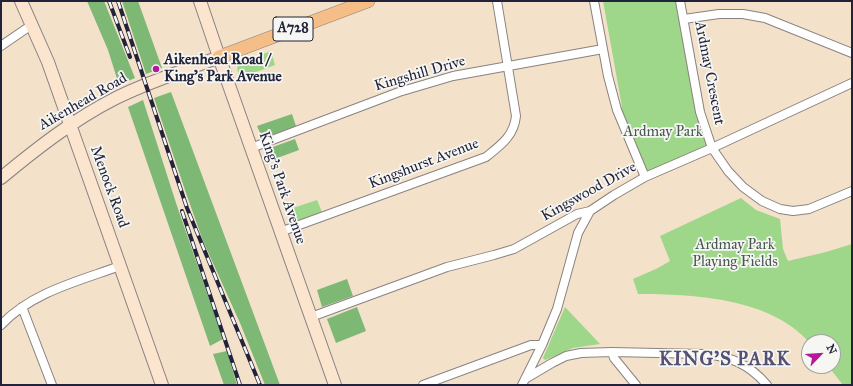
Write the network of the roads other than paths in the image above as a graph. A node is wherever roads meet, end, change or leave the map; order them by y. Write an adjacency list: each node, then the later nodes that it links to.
1 (21, 1): 8 (main road, Menock Road)
2 (200, 1): 12 (main road, King's Park Avenue)
3 (368, 1): 12 (main road, Aikenhead Road / A728)
4 (497, 1): 13 (street, Kingshurst Avenue)
5 (594, 1): 10 (street)
6 (680, 1): 7 (street, Ardmay Crescent)
7 (684, 19): 11 (street); 17 (street, Ardmay Crescent)
8 (33, 24): 9 (street); 15 (main road, Menock Road)
9 (1, 46)
10 (603, 49): 13 (street, Kingshill Drive); 18 (street)
11 (852, 53)
12 (219, 58): 15 (main road, Aikenhead Road); 16 (main road, King's Park Avenue)
13 (509, 66): 16 (street, Kingshill Drive); 22 (street, Kingshurst Avenue)
14 (852, 84): 17 (street, Kingswood Drive)
15 (70, 126): 19 (main road, Aikenhead Road); 23 (main road, Menock Road)
16 (251, 148): 22 (main road, King's Park Avenue)
17 (712, 148): 18 (street, Kingswood Drive); 20 (street, Ardmay Crescent)
18 (645, 177): 21 (street, Kingswood Drive)
19 (1, 178)
20 (852, 191)
21 (590, 211): 25 (street, Kingswood Drive); 27 (street)
22 (280, 232): 25 (main road, King's Park Avenue)
23 (120, 266): 24 (street); 31 (main road, Menock Road)
24 (22, 307): 26 (street); 30 (street)
25 (311, 317): 32 (main road, King's Park Avenue)
26 (1, 325)
27 (542, 345): 29 (street); 33 (street)
28 (612, 352): 29 (street); 34 (street); 35 (street)
29 (524, 382)
30 (52, 385)
31 (162, 385)
32 (335, 385)
33 (423, 385)
34 (636, 385)
35 (767, 385)

